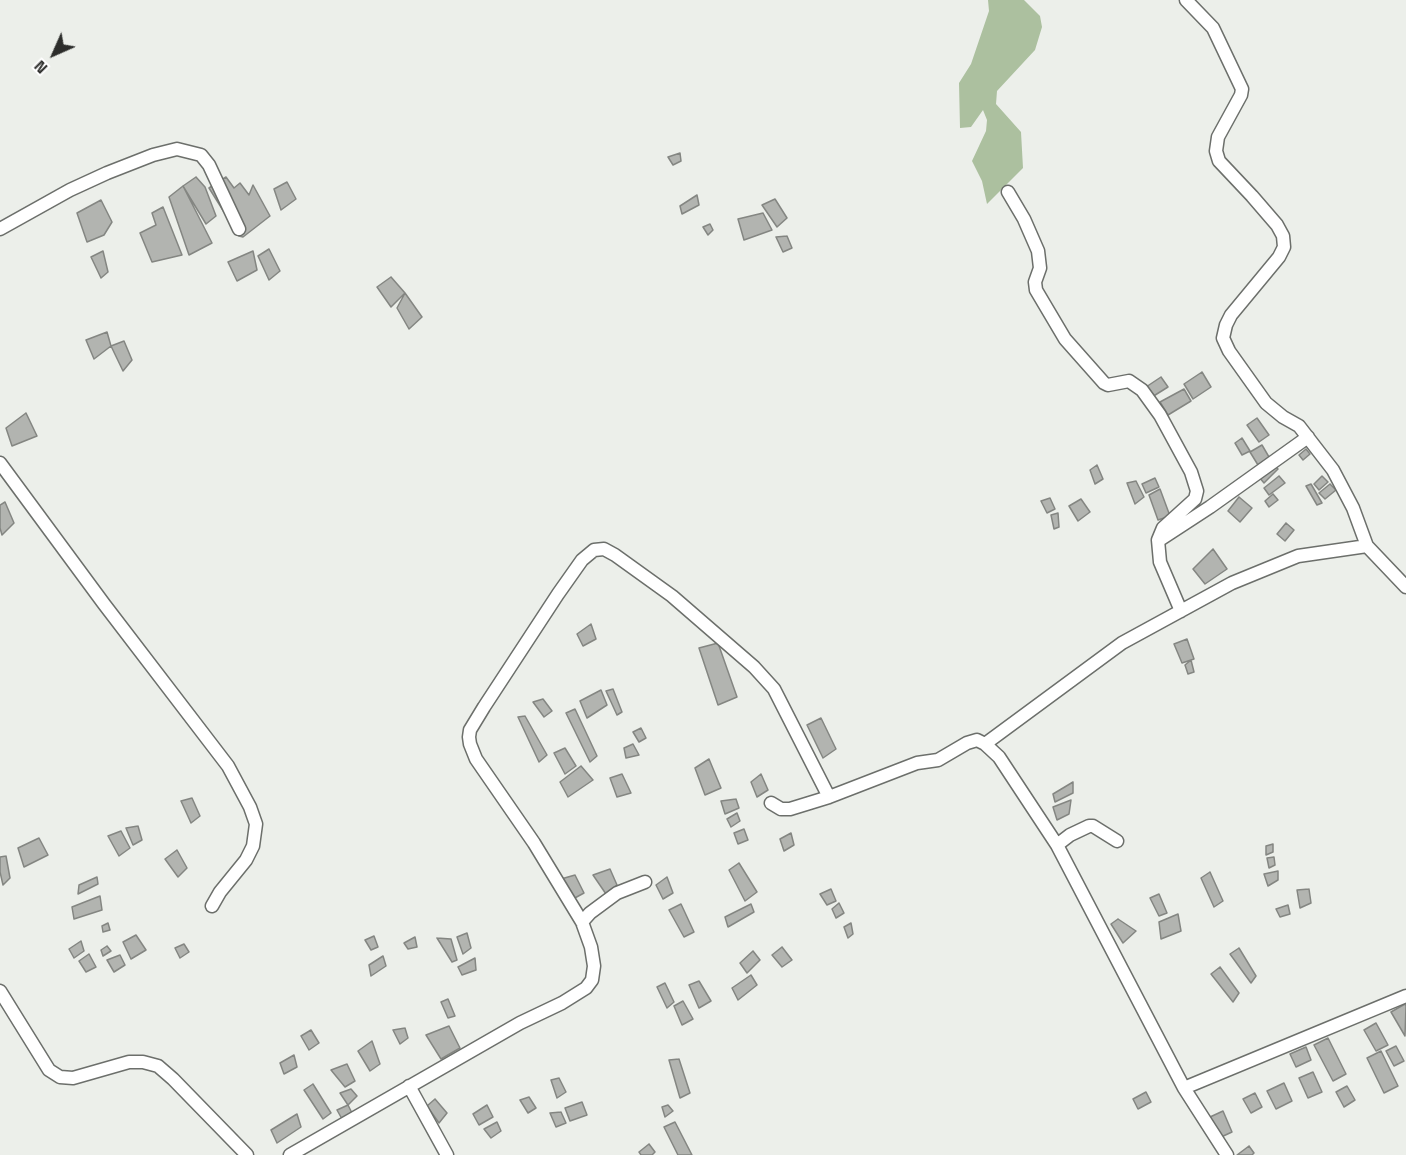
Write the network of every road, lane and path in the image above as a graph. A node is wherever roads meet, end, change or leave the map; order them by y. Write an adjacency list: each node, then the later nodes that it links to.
1 (1186, 0): 5 (street)
2 (1008, 192): 7 (street)
3 (0, 229): 4 (street)
4 (239, 229)
5 (1308, 437): 7 (street); 8 (street)
6 (0, 463): 17 (street)
7 (1158, 540): 10 (street)
8 (1367, 546): 9 (street); 10 (street)
9 (1406, 588)
10 (1181, 611): 11 (street)
11 (985, 744): 12 (street); 15 (street)
12 (829, 797): 13 (street); 18 (street)
13 (771, 804)
14 (1117, 841): 15 (street)
15 (1057, 845): 22 (street)
16 (645, 882): 18 (street)
17 (212, 906)
18 (582, 922): 21 (street)
19 (0, 992): 23 (street)
20 (1406, 996): 22 (street)
21 (409, 1086): 24 (street); 25 (street)
22 (1184, 1088): 26 (street)
23 (247, 1155)
24 (290, 1155)
25 (447, 1155)
26 (1227, 1155)

